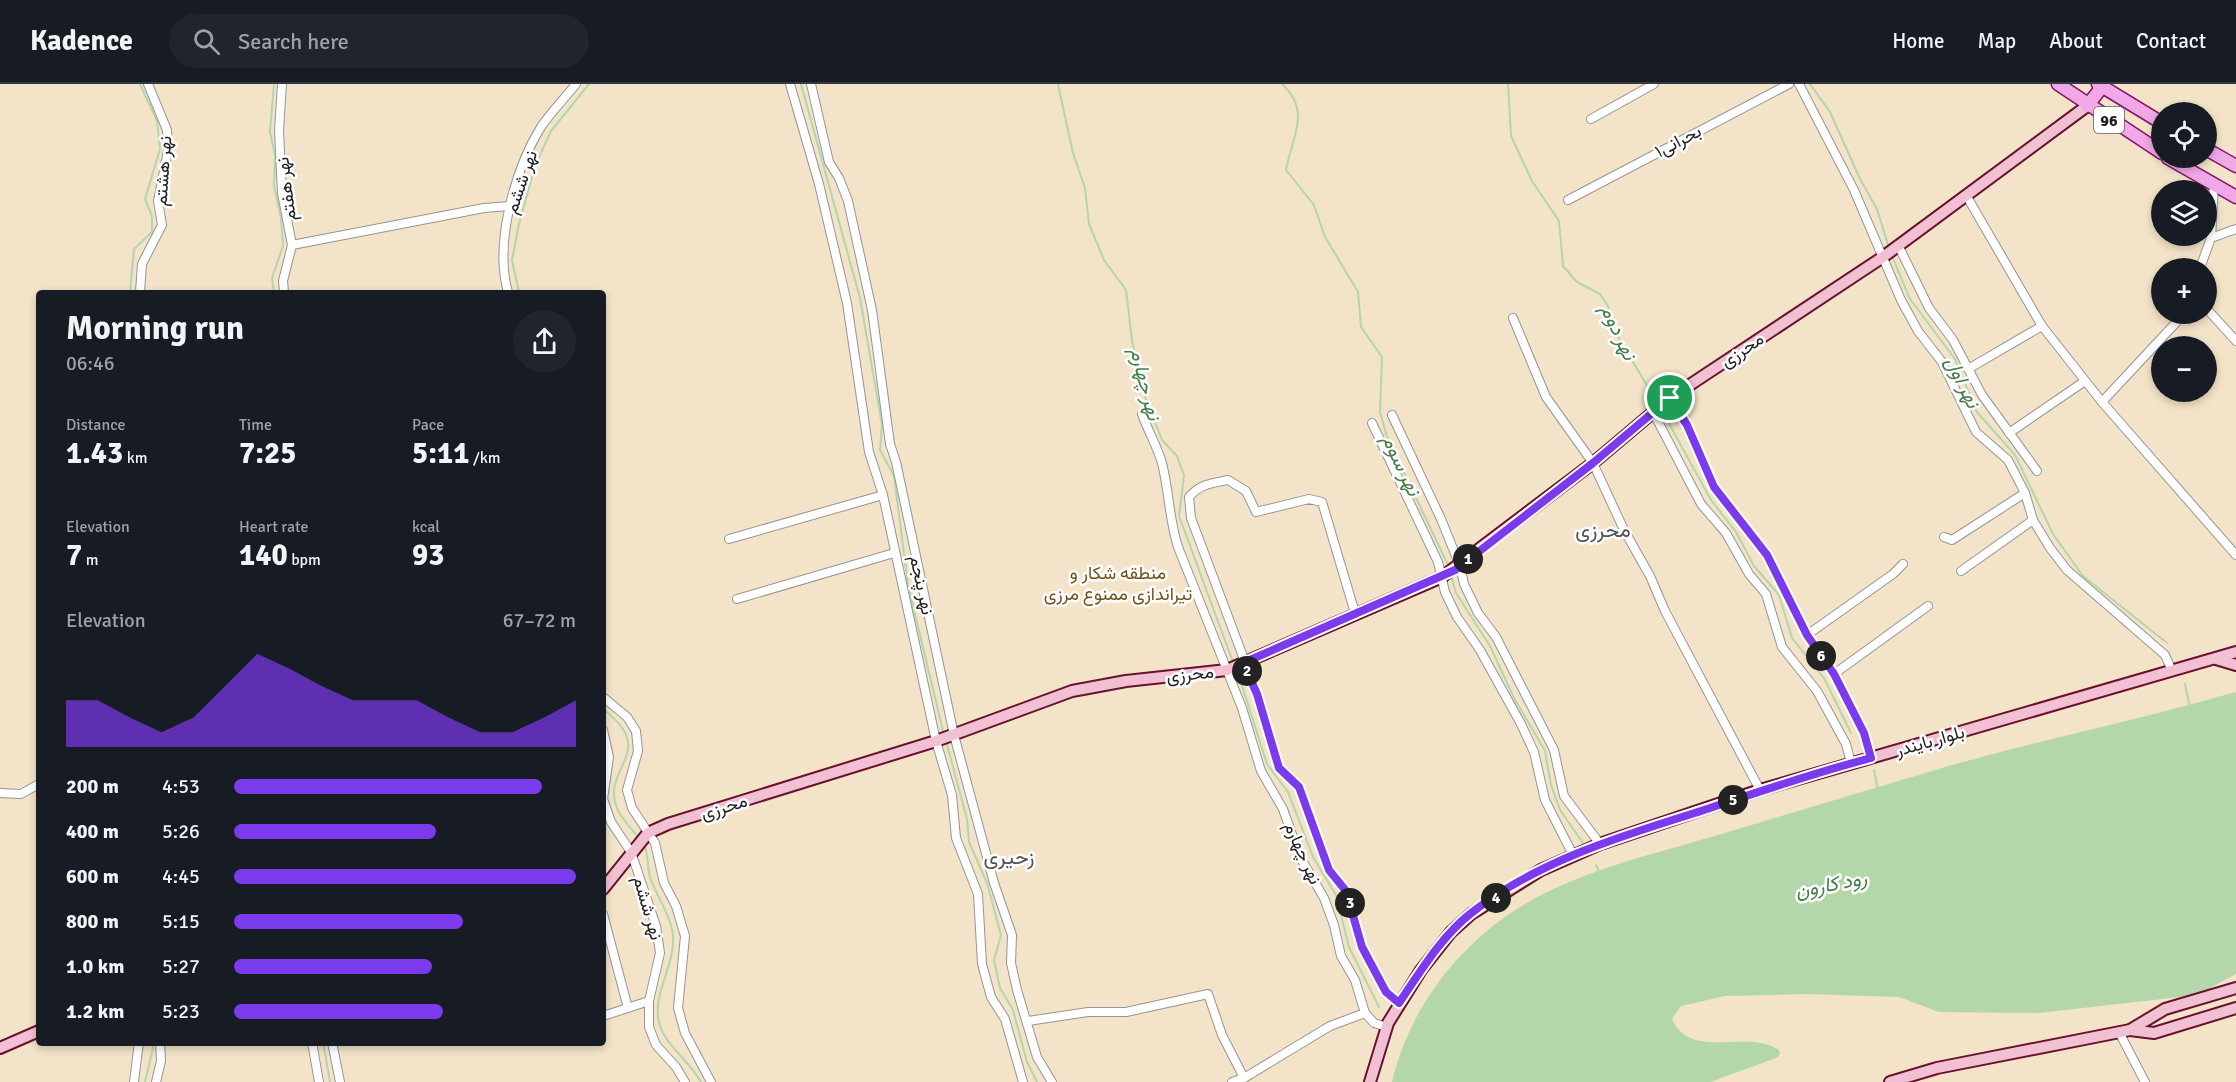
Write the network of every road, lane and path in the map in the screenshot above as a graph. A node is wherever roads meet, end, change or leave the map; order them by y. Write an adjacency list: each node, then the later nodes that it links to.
1 (148, 84): 28 (street, نهر هشتم)
2 (282, 84): 26 (street, نهر هفتم)
3 (576, 84): 23 (street, نهر ششم)
4 (789, 84): 47 (street, نهر پنجم)
5 (811, 84): 67 (street, نهر پنجم)
6 (1654, 84): 13 (street)
7 (1789, 84): 22 (street, بحرانی۱)
8 (1799, 84): 27 (street)
9 (2058, 84): 11 (main road, 96)
10 (2100, 86): 11 (main road); 12 (main road, 96)
11 (2087, 106): 14 (main road, 96); 20 (street, محرزی)
12 (2151, 116)
13 (1591, 120)
14 (2151, 146)
15 (2217, 155): 16 (main road)
16 (2235, 165)
17 (2186, 168): 18 (main road)
18 (2207, 180)
19 (2217, 186): 21 (main road)
20 (1966, 195): 27 (street, محرزی); 34 (street)
21 (2236, 197)
22 (1568, 200)
23 (509, 206): 26 (street); 30 (street, نهر ششم)
24 (2236, 229): 25 (street)
25 (2217, 236)
26 (292, 245): 29 (street, نهر هفتم)
27 (1890, 251): 36 (street); 39 (street, محرزی); 46 (street)
28 (140, 290)
29 (284, 290)
30 (508, 290)
31 (1513, 318): 44 (street)
32 (2217, 320): 35 (street)
33 (2175, 324): 38 (street)
34 (2042, 326): 36 (street); 37 (street)
35 (2236, 341)
36 (1968, 369): 43 (street)
37 (2085, 381): 38 (street); 43 (street)
38 (2102, 402): 52 (street)
39 (1661, 405): 44 (street, محرزی); 59 (street); 69 (street)
40 (1142, 414): 63 (street)
41 (1392, 415): 55 (street)
42 (1372, 423): 55 (street)
43 (2010, 433): 45 (street)
44 (1593, 463): 55 (street, محرزی); 71 (street)
45 (2037, 471)
46 (2025, 493): 48 (street); 49 (street)
47 (883, 495): 50 (street); 51 (street, نهر پنجم)
48 (2033, 520): 54 (street); 64 (street)
49 (1944, 537)
50 (729, 539)
51 (894, 553): 56 (street); 67 (street, نهر پنجم)
52 (2236, 555)
53 (1904, 564): 59 (street)
54 (1960, 571)
55 (1451, 572): 58 (street, محرزی); 75 (street); 77 (street)
56 (737, 600)
57 (1928, 606): 65 (street)
58 (1355, 613): 63 (street, محرزی); 63 (street)
59 (1807, 635): 65 (street)
60 (2236, 652): 61 (street, بلوار بایندر)
61 (2216, 659): 62 (street, بلوار بایندر); 64 (street, بلوار بایندر)
62 (2236, 664)
63 (1235, 666): 67 (street, محرزی); 82 (street); 85 (street, نهر چهارم)
64 (2172, 671): 68 (street, بلوار بایندر)
65 (1834, 674): 68 (street)
66 (606, 700): 74 (street)
67 (944, 738): 74 (street, محرزی); 87 (street, نهر پنجم); 103 (street, نهر پنجم)
68 (1871, 758): 69 (street, بلوار بایندر)
69 (1851, 763): 71 (street, بلوار بایندر)
70 (36, 786): 72 (street)
71 (1760, 790): 75 (street, بلوار بایندر)
72 (0, 793)
73 (606, 808): 76 (street, نهر ششم)
74 (646, 835): 76 (street); 102 (street)
75 (1600, 844): 77 (street, بلوار بایندر)
76 (633, 849): 78 (street); 81 (street, نهر ششم)
77 (1573, 855): 82 (street, بلوار بایندر)
78 (606, 882)
79 (606, 925): 83 (street)
80 (2236, 988): 90 (street)
81 (649, 1001): 83 (street); 101 (street, نهر ششم)
82 (1399, 1003): 88 (street, بلوار بایندر)
83 (628, 1008): 86 (street)
84 (2236, 1008): 90 (street)
85 (1365, 1012): 88 (street); 96 (street)
86 (606, 1015)
87 (1029, 1021): 96 (street); 104 (street, نهر پنجم)
88 (1387, 1027): 106 (street, بلوار بایندر)
89 (36, 1031): 95 (street)
90 (2124, 1031): 107 (street); 108 (street)
91 (138, 1046): 97 (street)
92 (160, 1046): 98 (street)
93 (313, 1046): 99 (street)
94 (333, 1046): 100 (street)
95 (0, 1048)
96 (1244, 1078): 105 (street)
97 (134, 1082)
98 (156, 1082)
99 (319, 1082)
100 (340, 1082)
101 (685, 1082)
102 (711, 1082)
103 (1023, 1082)
104 (1052, 1082)
105 (1232, 1082)
106 (1370, 1082)
107 (1890, 1082)
108 (2145, 1082)

